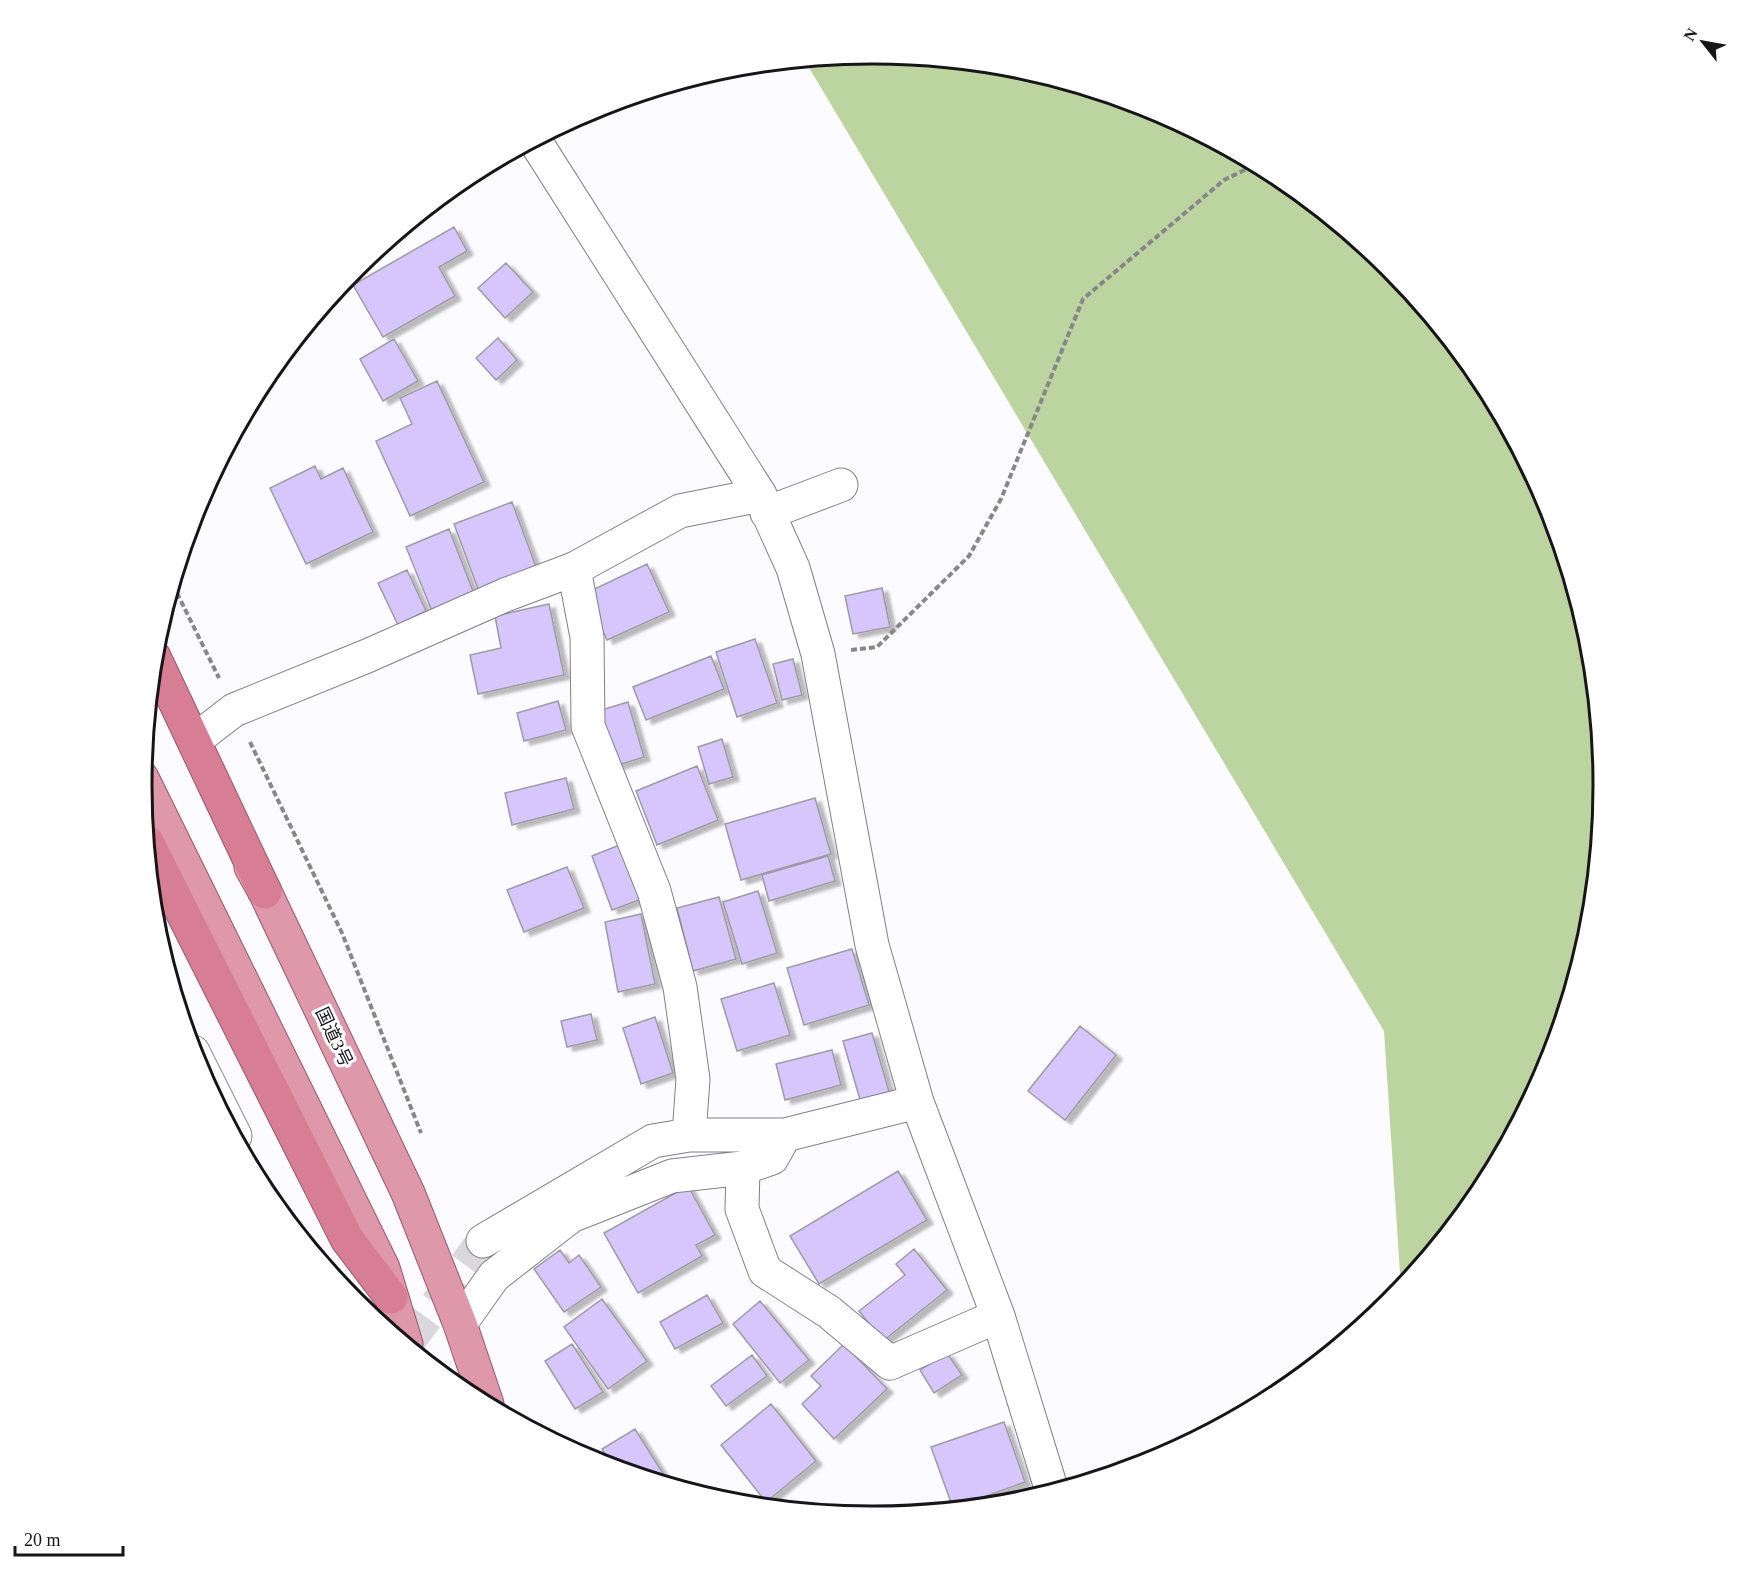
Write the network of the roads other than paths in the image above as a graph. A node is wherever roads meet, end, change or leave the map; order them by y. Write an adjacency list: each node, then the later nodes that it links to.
1 (539, 147): 3 (street)
2 (841, 485): 3 (street)
3 (770, 505): 4 (street); 11 (street)
4 (574, 569): 7 (street); 12 (street)
5 (161, 672): 7 (highway)
6 (158, 694): 10 (highway, 国道3号)
7 (195, 740): 10 (highway)
8 (153, 800): 17 (highway)
9 (156, 861): 17 (highway)
10 (266, 892): 18 (highway, 国道3号)
11 (917, 1102): 13 (street); 16 (street)
12 (689, 1135): 13 (street); 15 (street)
13 (785, 1135): 14 (street)
14 (743, 1168): 16 (street); 18 (street)
15 (483, 1241)
16 (998, 1316): 20 (street)
17 (397, 1324)
18 (460, 1324): 19 (highway, 国道3号)
19 (482, 1391)
20 (1050, 1483)

